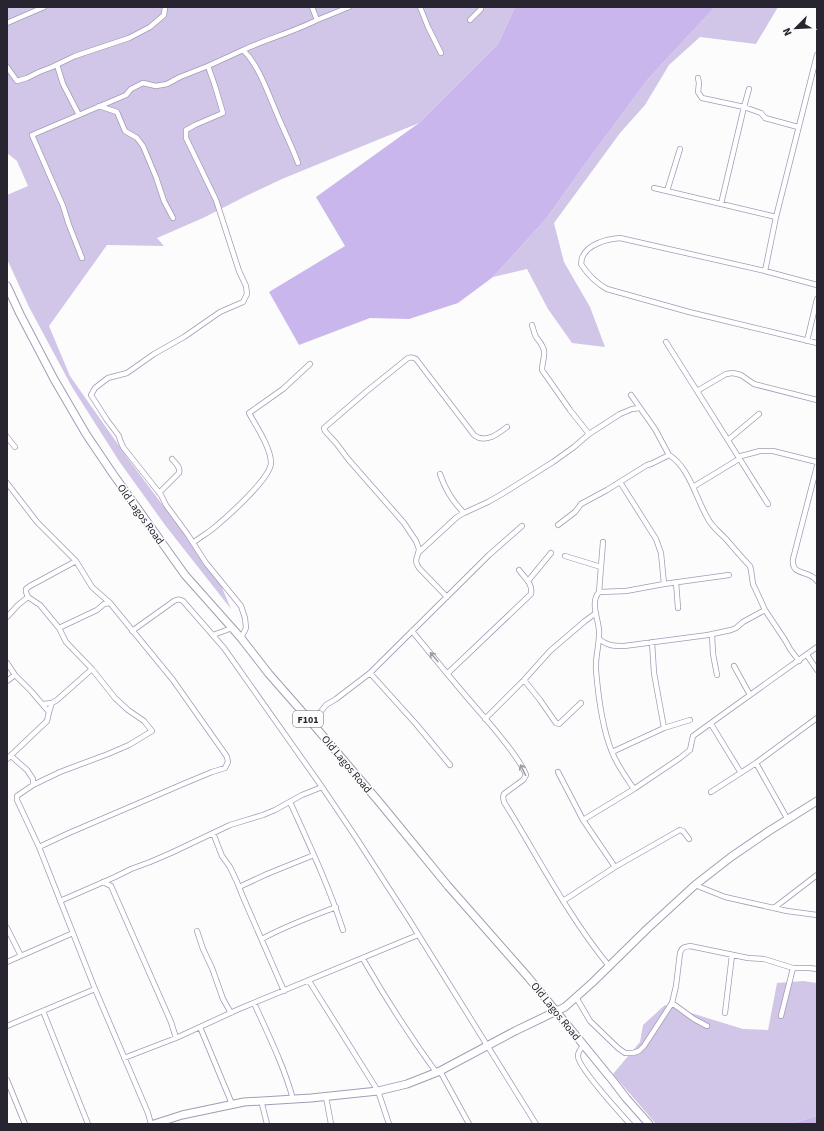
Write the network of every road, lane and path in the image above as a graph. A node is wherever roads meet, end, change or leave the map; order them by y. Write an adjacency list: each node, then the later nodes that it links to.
1 (44, 7): 9 (street)
2 (165, 7): 13 (street)
3 (312, 7): 7 (street)
4 (349, 7): 7 (street)
5 (420, 7): 11 (street)
6 (481, 7): 8 (street)
7 (317, 20): 10 (street)
8 (470, 20)
9 (7, 23)
10 (243, 50): 14 (street); 23 (street)
11 (441, 53)
12 (817, 55): 21 (street)
13 (57, 65): 15 (street); 20 (street)
14 (208, 66): 18 (street); 58 (street)
15 (7, 67)
16 (698, 78): 19 (street)
17 (749, 89): 19 (street)
18 (99, 106): 20 (street); 28 (street)
19 (744, 107): 21 (street); 26 (street)
20 (79, 115): 29 (street)
21 (798, 127): 27 (street)
22 (680, 149): 25 (street)
23 (298, 164)
24 (654, 188): 25 (street)
25 (667, 191): 26 (street)
26 (721, 204): 27 (street)
27 (776, 217): 30 (street)
28 (173, 218)
29 (82, 258)
30 (765, 271): 31 (street); 35 (street)
31 (817, 285)
32 (7, 286): 85 (main road, Old Lagos Road / F101)
33 (817, 299): 35 (street)
34 (532, 325): 45 (street)
35 (807, 341): 37 (street)
36 (666, 342): 39 (street)
37 (817, 343)
38 (310, 364): 64 (street)
39 (697, 391): 41 (street); 47 (street)
40 (631, 395): 42 (street)
41 (817, 400)
42 (640, 408): 45 (street); 49 (street)
43 (759, 414): 47 (street)
44 (507, 427): 65 (street)
45 (589, 434): 60 (street)
46 (7, 437): 48 (street)
47 (728, 440): 51 (street)
48 (15, 447)
49 (669, 455): 55 (street); 57 (street)
50 (172, 459): 58 (street)
51 (739, 459): 52 (street); 57 (street); 59 (street)
52 (817, 462)
53 (817, 466): 73 (street)
54 (440, 474): 60 (street)
55 (620, 482): 61 (street); 75 (street)
56 (7, 484): 68 (street)
57 (693, 487): 81 (street)
58 (159, 493): 64 (street)
59 (768, 504)
60 (464, 513): 65 (street)
61 (558, 525)
62 (522, 526): 78 (street)
63 (603, 542): 69 (street)
64 (193, 543): 90 (street)
65 (419, 552): 78 (street)
66 (551, 553): 72 (street)
67 (565, 556): 69 (street)
68 (76, 561): 77 (street); 79 (street)
69 (600, 567): 76 (street)
70 (519, 570): 72 (street)
71 (729, 575): 74 (street)
72 (528, 581): 101 (street)
73 (817, 581)
74 (676, 582): 75 (street); 80 (street)
75 (664, 584): 76 (street)
76 (599, 592): 82 (street)
77 (28, 597): 83 (street); 84 (street)
78 (447, 598): 87 (street)
79 (110, 603): 84 (street); 86 (street)
80 (678, 608)
81 (765, 610): 88 (street); 95 (street)
82 (596, 613): 91 (street); 104 (street)
83 (7, 617)
84 (58, 628): 98 (street)
85 (232, 628): 89 (street); 90 (main road, Old Lagos Road / F101)
86 (132, 631): 89 (street); 133 (street)
87 (412, 631): 100 (street); 101 (street, one-way to 87)
88 (712, 634): 92 (street); 103 (street)
89 (213, 635): 124 (street)
90 (241, 638): 114 (main road, Old Lagos Road / F101)
91 (599, 640): 92 (street); 117 (street)
92 (652, 642): 116 (street)
93 (817, 647): 94 (street)
94 (807, 655): 95 (street); 99 (street)
95 (799, 661): 106 (street)
96 (7, 663): 102 (street)
97 (734, 666): 106 (street)
98 (92, 669): 107 (street); 123 (street)
99 (817, 670)
100 (370, 673): 114 (street); 120 (street)
101 (448, 673): 112 (street)
102 (15, 675): 105 (street); 109 (street)
103 (717, 675)
104 (524, 680): 108 (street); 112 (street)
105 (7, 681)
106 (750, 695): 115 (street)
107 (52, 703): 109 (street); 110 (street)
108 (581, 703)
109 (43, 704): 110 (street)
110 (49, 712): 118 (street)
111 (817, 718): 119 (street)
112 (485, 719): 143 (street, one-way to 112)
113 (690, 720): 116 (street)
114 (312, 723): 167 (main road, Old Lagos Road / F101)
115 (711, 724): 122 (street); 125 (street)
116 (664, 728): 117 (street)
117 (612, 752): 125 (street)
118 (9, 757): 123 (street)
119 (756, 763): 122 (street); 130 (street)
120 (450, 766)
121 (558, 772): 129 (street)
122 (740, 773): 126 (street)
123 (34, 785): 133 (street)
124 (322, 787): 127 (street); 151 (street)
125 (634, 789): 129 (street)
126 (711, 792)
127 (290, 802): 131 (street); 134 (street)
128 (817, 802): 130 (main road)
129 (583, 820): 135 (street)
130 (788, 820): 139 (main road)
131 (213, 833): 137 (street); 141 (street)
132 (689, 839): 135 (street)
133 (40, 847): 142 (street)
134 (314, 855): 141 (street); 144 (street)
135 (615, 867): 143 (street)
136 (817, 875): 145 (street)
137 (114, 877): 138 (street); 140 (street)
138 (104, 882): 140 (street); 142 (street)
139 (695, 885): 145 (street); 157 (main road)
140 (111, 886): 174 (street)
141 (239, 888): 152 (street)
142 (60, 901): 150 (street)
143 (563, 901): 157 (street)
144 (336, 907): 148 (street); 152 (street)
145 (774, 908): 146 (street)
146 (817, 915)
147 (7, 928): 154 (street)
148 (343, 930)
149 (197, 931): 168 (street)
150 (73, 933): 154 (street); 161 (street)
151 (418, 935): 155 (street); 176 (street)
152 (262, 939): 162 (street)
153 (732, 955): 158 (street); 165 (street); 169 (street)
154 (21, 956): 156 (street)
155 (363, 958): 160 (street); 178 (street)
156 (7, 962)
157 (609, 966): 163 (main road)
158 (793, 968): 159 (street); 170 (street)
159 (817, 970)
160 (309, 981): 162 (street); 180 (street)
161 (95, 989): 166 (street); 177 (street)
162 (284, 991): 164 (street)
163 (576, 997): 165 (street); 167 (main road)
164 (254, 1003): 168 (street); 182 (street)
165 (672, 1003): 172 (street)
166 (43, 1011): 171 (street); 186 (street)
167 (556, 1012): 175 (main road, Old Lagos Road / F101); 176 (main road)
168 (231, 1013): 173 (street)
169 (724, 1013)
170 (781, 1016)
171 (7, 1026)
172 (707, 1026)
173 (200, 1027): 174 (street); 184 (street)
174 (176, 1038): 177 (street)
175 (584, 1045): 194 (street); 195 (main road, Old Lagos Road / F101)
176 (487, 1046): 178 (main road); 193 (street)
177 (124, 1058): 187 (street)
178 (438, 1071): 180 (main road); 192 (street)
179 (7, 1080): 185 (street)
180 (378, 1091): 181 (main road); 191 (street)
181 (326, 1097): 182 (main road); 190 (street)
182 (293, 1098): 183 (main road)
183 (261, 1100): 184 (main road); 189 (street)
184 (232, 1104): 188 (main road)
185 (25, 1124)
186 (88, 1124)
187 (151, 1124)
188 (154, 1124)
189 (268, 1124)
190 (331, 1124)
191 (389, 1124)
192 (469, 1124)
193 (536, 1124)
194 (630, 1124)
195 (649, 1124)

